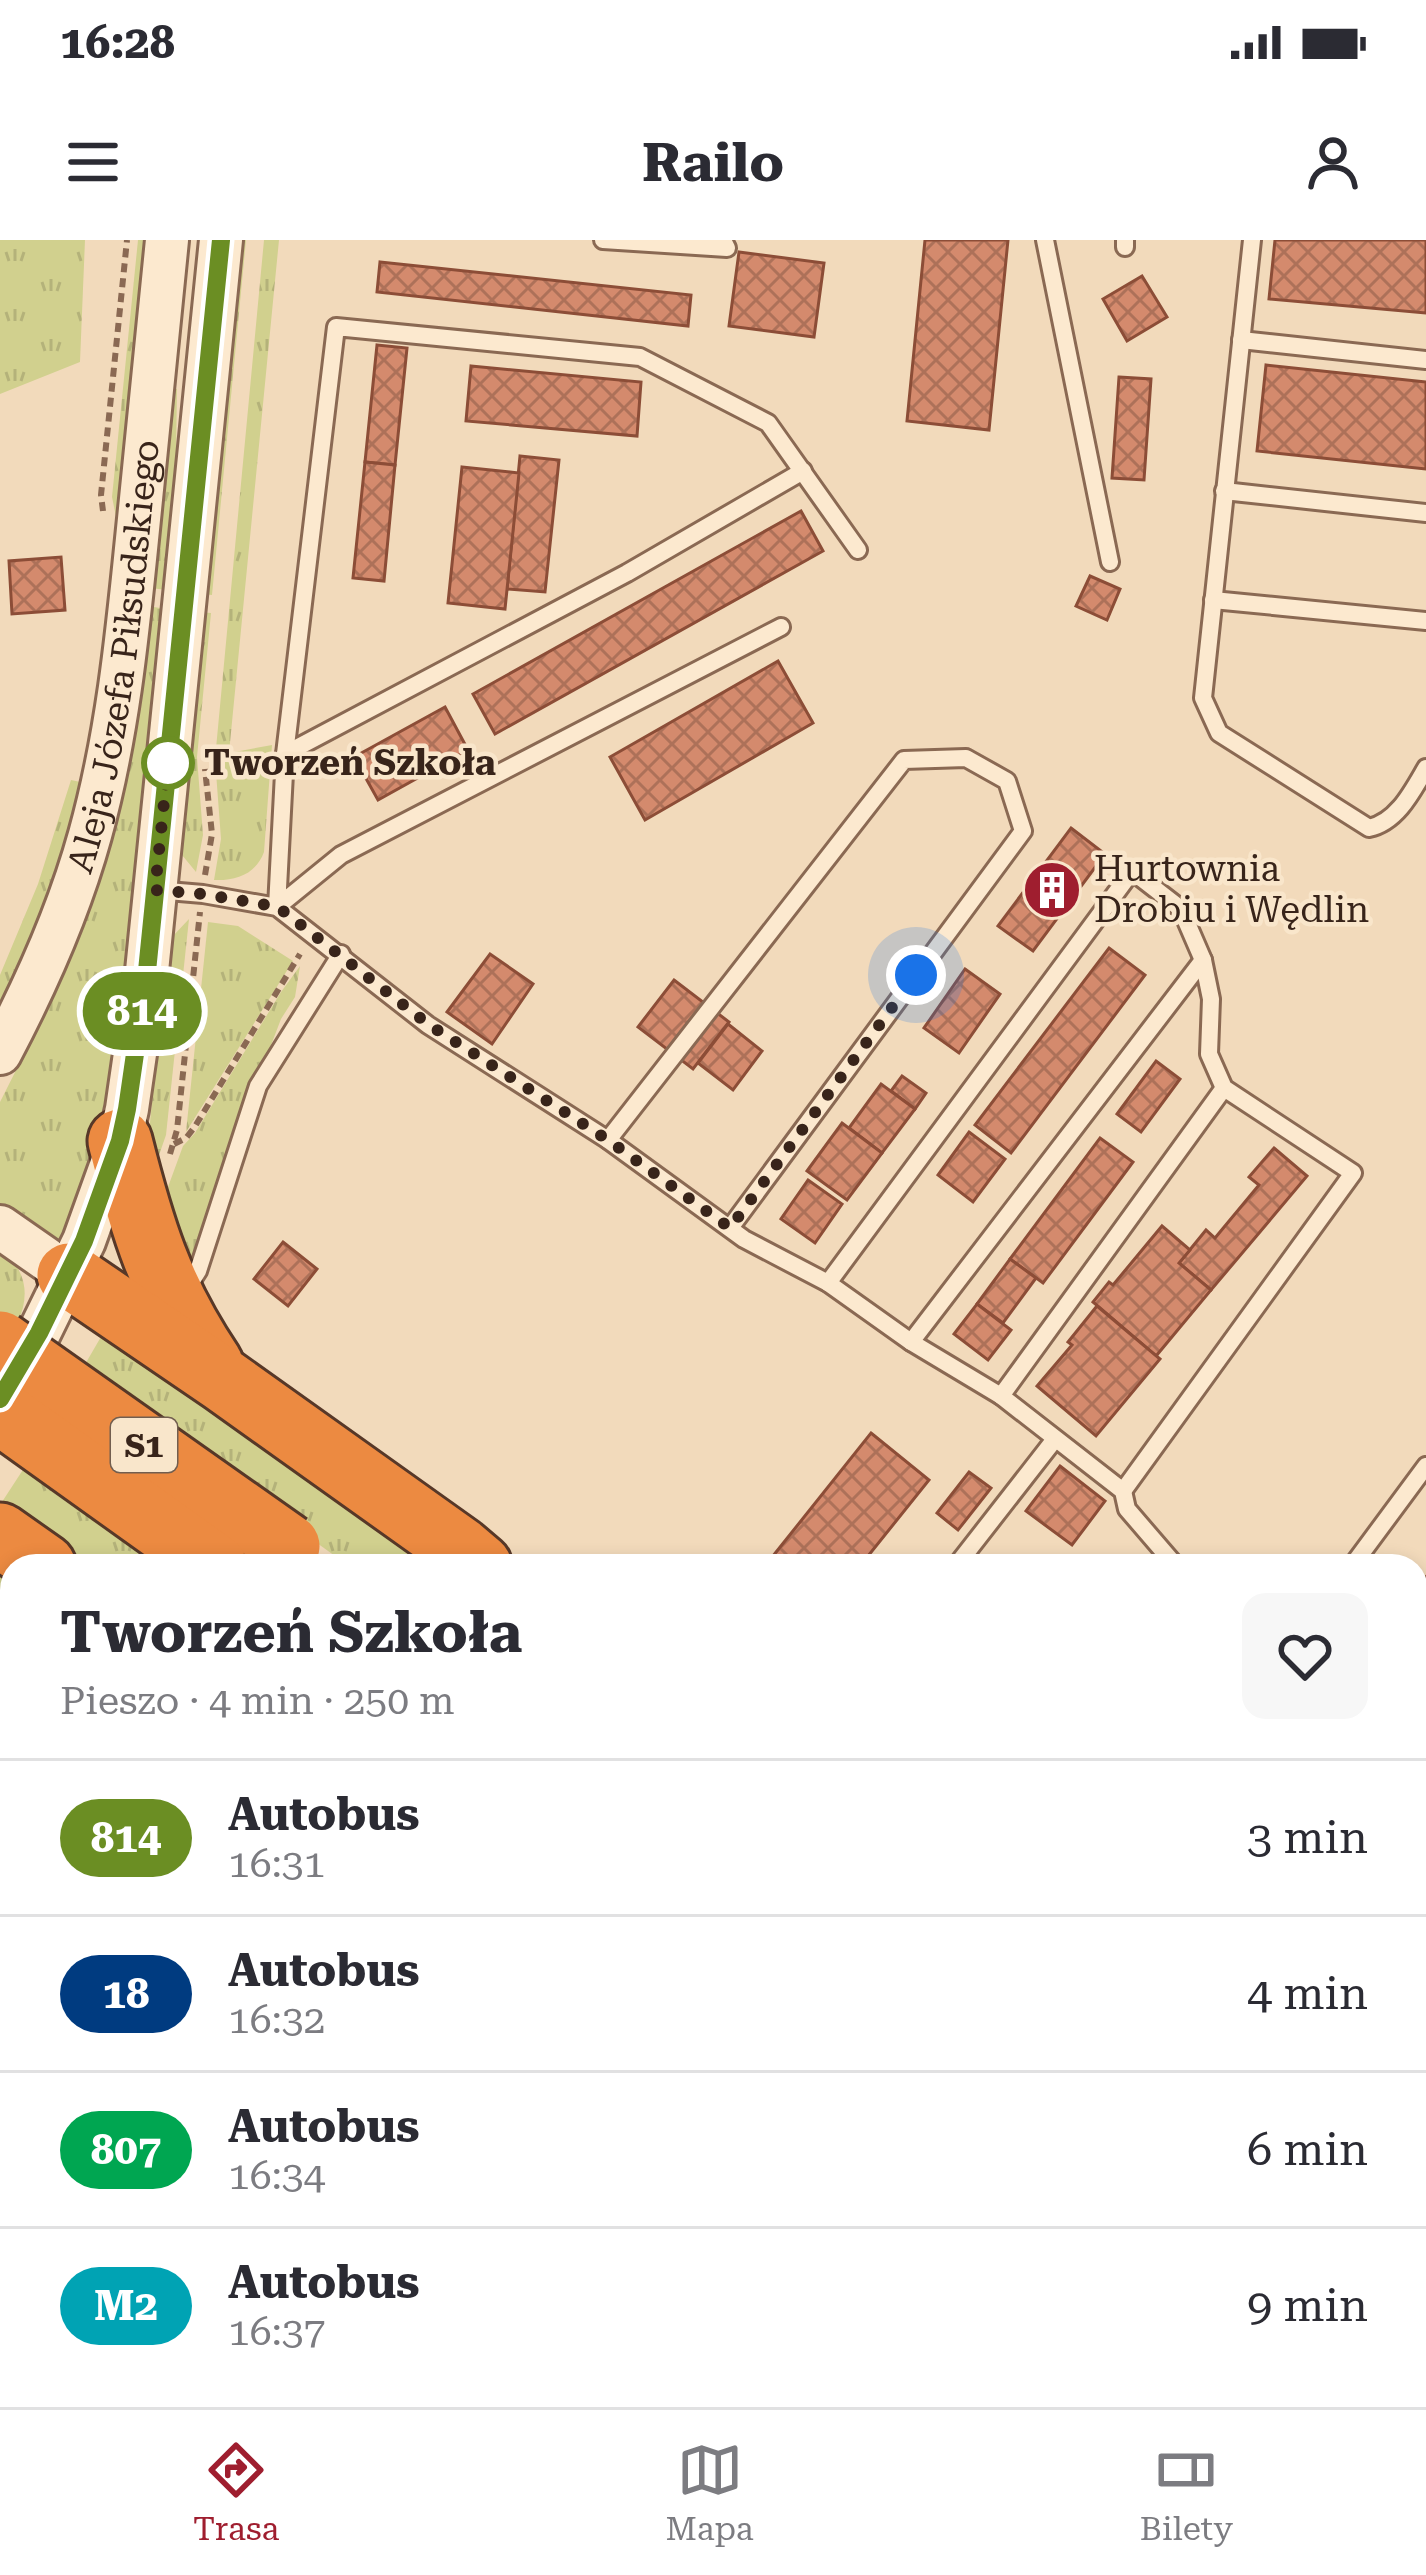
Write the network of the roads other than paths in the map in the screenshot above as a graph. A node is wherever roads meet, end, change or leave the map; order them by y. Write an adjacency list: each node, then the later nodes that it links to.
1 (167, 240): 23 (street, Aleja Józefa Piłsudskiego)
2 (221, 240): 19 (street, Aleja Józefa Piłsudskiego)
3 (604, 240): 4 (lane)
4 (723, 240)
5 (1045, 240): 13 (lane)
6 (1252, 240): 7 (lane)
7 (1241, 340): 8 (lane); 10 (lane)
8 (1426, 360)
9 (802, 471): 12 (lane); 17 (lane); 17 (lane)
10 (1223, 491): 11 (lane); 14 (lane)
11 (1426, 513)
12 (858, 550)
13 (1110, 562)
14 (1213, 600): 15 (lane); 18 (lane)
15 (1426, 621)
16 (781, 627): 20 (lane)
17 (285, 754): 20 (lane)
18 (1426, 768)
19 (155, 890): 20 (lane); 26 (street, Aleja Józefa Piłsudskiego)
20 (278, 907): 21 (lane)
21 (341, 954): 25 (lane); 31 (lane)
22 (1203, 960): 24 (lane); 30 (lane); 32 (lane)
23 (0, 1053)
24 (1224, 1088): 35 (lane); 40 (lane)
25 (608, 1140): 28 (lane); 28 (lane)
26 (147, 1142): 29 (street, Aleja Józefa Piłsudskiego); 31 (highway)
27 (0, 1227): 29 (street)
28 (730, 1228): 30 (lane)
29 (69, 1275): 34 (highway); 36 (street, Aleja Józefa Piłsudskiego)
30 (828, 1283): 32 (lane)
31 (176, 1306): 34 (highway)
32 (911, 1342): 35 (lane)
33 (0, 1343): 42 (highway, S1, bridge)
34 (223, 1380): 43 (highway)
35 (1001, 1396): 38 (lane)
36 (0, 1399)
37 (0, 1412): 41 (highway, S1, bridge)
38 (1055, 1439): 40 (lane); 44 (lane)
39 (1426, 1466): 46 (lane)
40 (1123, 1491): 45 (lane)
41 (198, 1554)
42 (299, 1554)
43 (462, 1554)
44 (965, 1554)
45 (1166, 1554)
46 (1361, 1554)

